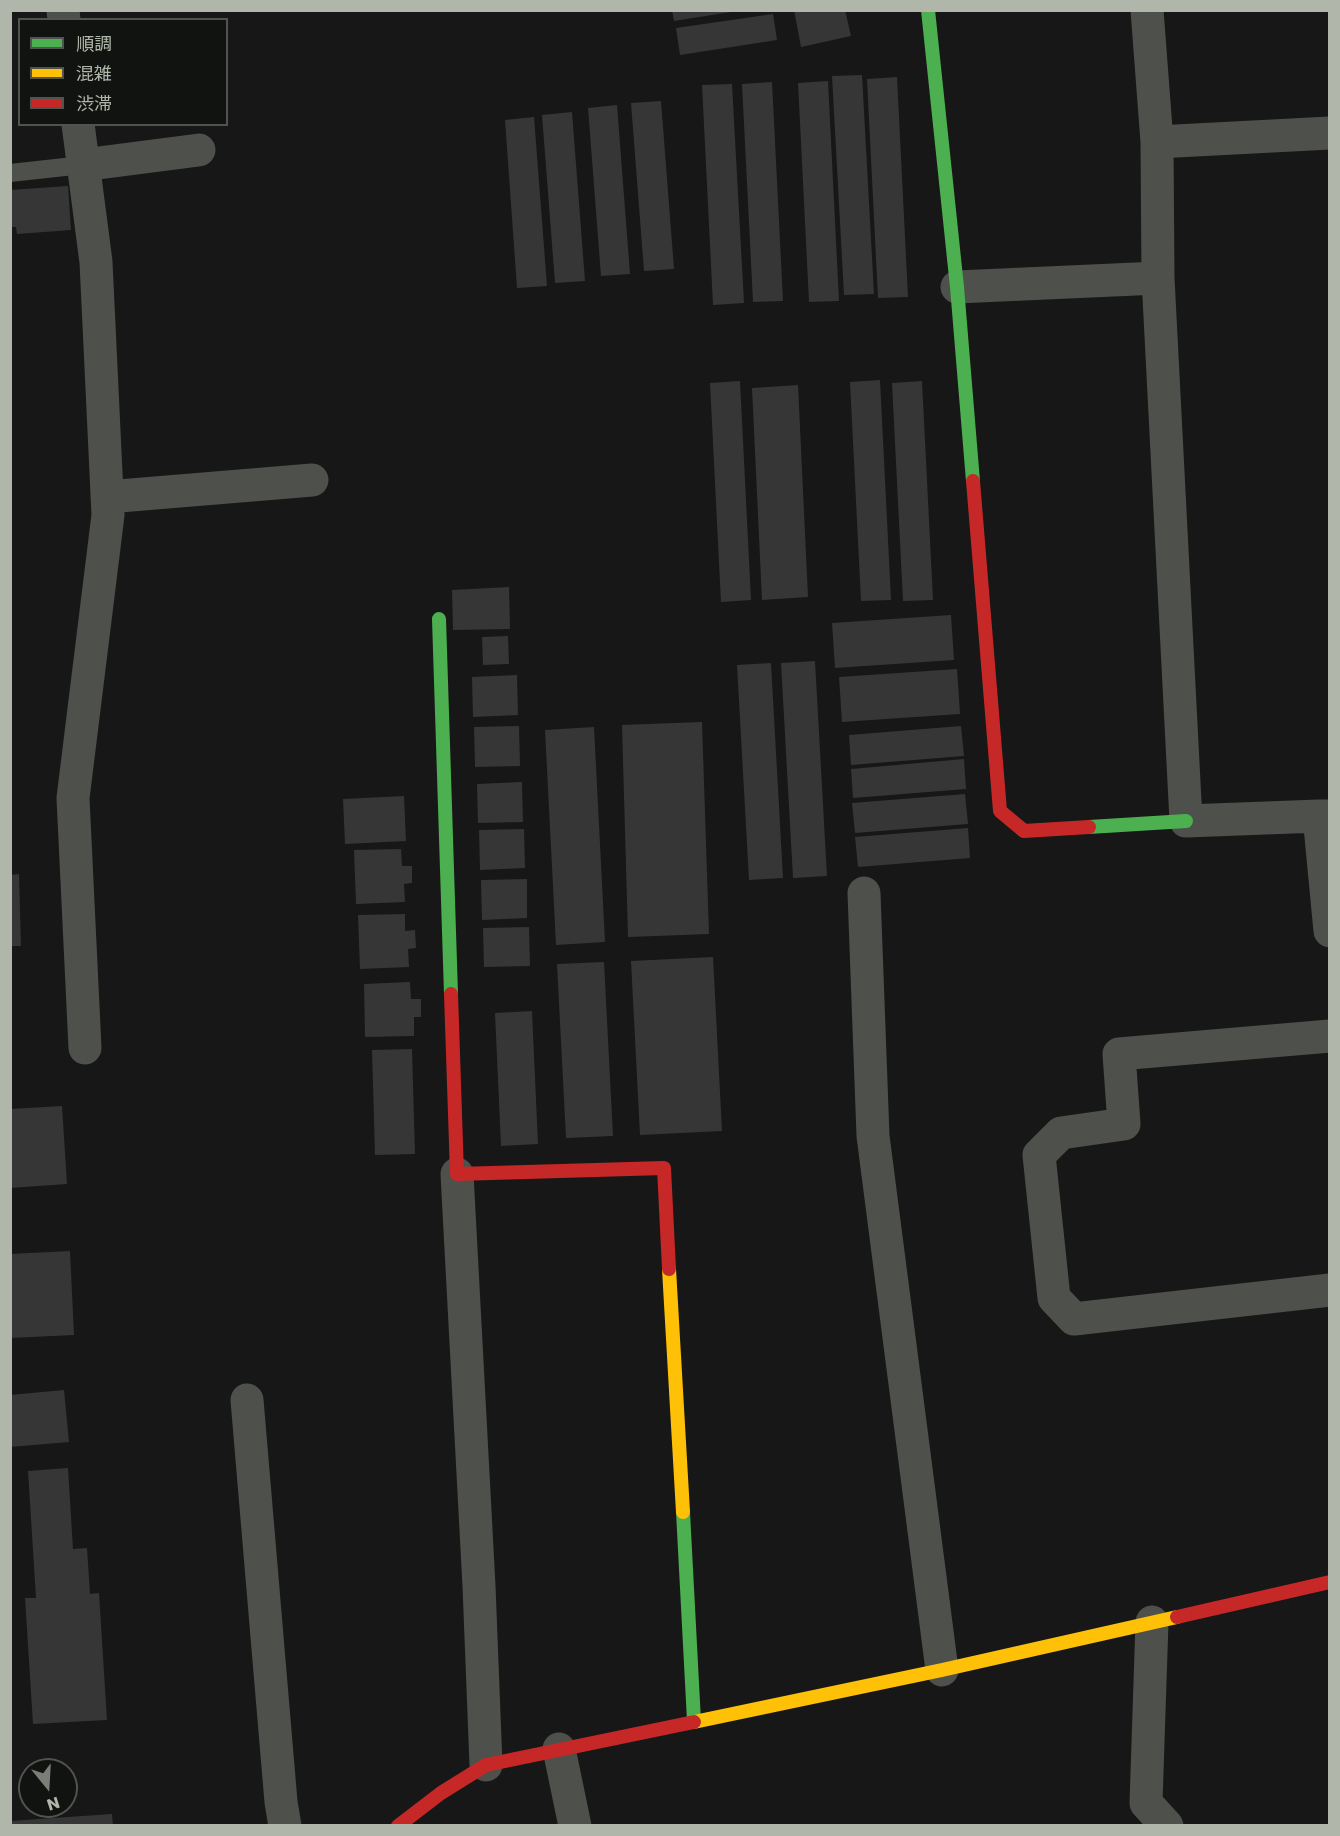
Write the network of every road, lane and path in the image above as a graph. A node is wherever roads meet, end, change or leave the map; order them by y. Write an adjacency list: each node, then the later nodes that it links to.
1 (928, 10): 10 (street)
2 (1147, 10): 5 (street)
3 (78, 126): 7 (street)
4 (1329, 133): 5 (street)
5 (1157, 142): 9 (street)
6 (199, 150): 7 (street)
7 (83, 165): 8 (lane); 12 (street)
8 (10, 173)
9 (1158, 278): 10 (street); 15 (street)
10 (957, 287): 15 (street)
11 (312, 480): 12 (street)
12 (107, 497): 19 (street)
13 (439, 619): 20 (street)
14 (1324, 816): 15 (street); 17 (street)
15 (1186, 821)
16 (864, 893): 25 (street)
17 (1329, 931)
18 (1329, 1036): 21 (street)
19 (85, 1048)
20 (457, 1174): 26 (street); 28 (street)
21 (1329, 1290)
22 (247, 1400): 29 (street)
23 (1329, 1582): 24 (street)
24 (1152, 1622): 25 (street); 32 (street)
25 (942, 1670): 26 (street)
26 (694, 1721): 27 (street)
27 (559, 1749): 28 (street); 31 (street)
28 (486, 1765): 30 (street)
29 (285, 1826)
30 (398, 1826)
31 (575, 1826)
32 (1167, 1826)

